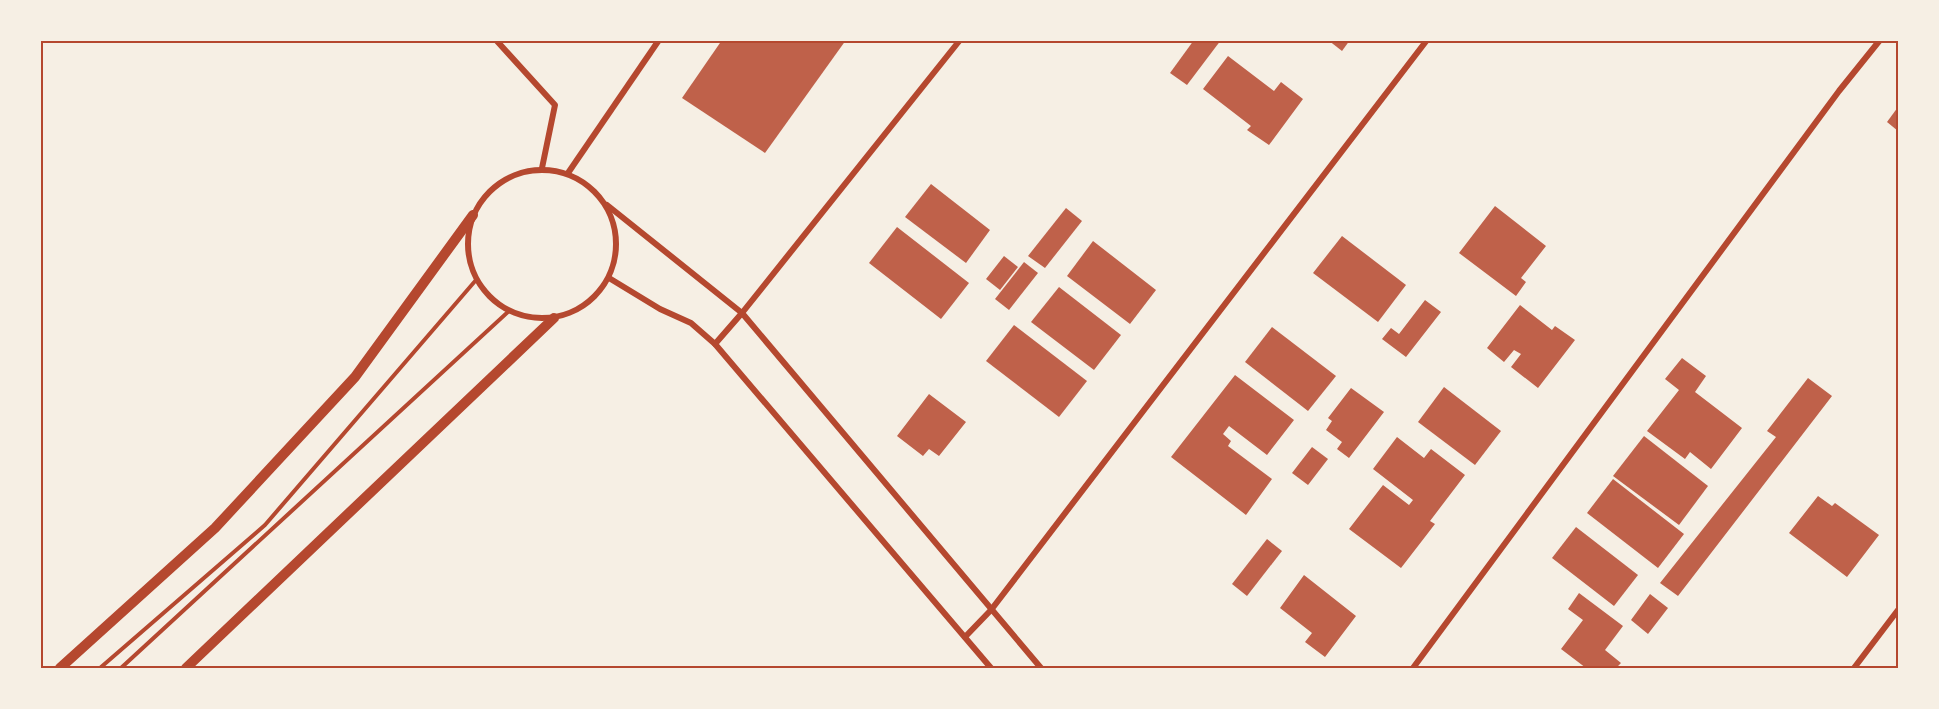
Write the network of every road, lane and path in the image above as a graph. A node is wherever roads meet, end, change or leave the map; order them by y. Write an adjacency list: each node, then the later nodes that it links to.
1 (496, 40): 6 (street)
2 (659, 40): 7 (street)
3 (960, 40): 13 (street)
4 (1427, 40): 16 (street)
5 (1880, 40): 25 (street)
6 (542, 168): 7 (street); 9 (street)
7 (568, 173): 8 (street)
8 (607, 205): 10 (street); 13 (street)
9 (473, 215): 11 (street); 19 (street)
10 (609, 278): 14 (street); 15 (street)
11 (476, 280): 12 (street); 20 (path)
12 (509, 311): 14 (street); 21 (path)
13 (742, 313): 15 (street); 16 (street)
14 (554, 318): 22 (street)
15 (715, 344): 18 (street)
16 (991, 610): 18 (street); 24 (street)
17 (1899, 610): 26 (street)
18 (965, 637): 23 (street)
19 (60, 669)
20 (100, 669)
21 (121, 669)
22 (186, 669)
23 (991, 669)
24 (1041, 669)
25 (1413, 669)
26 (1854, 669)

